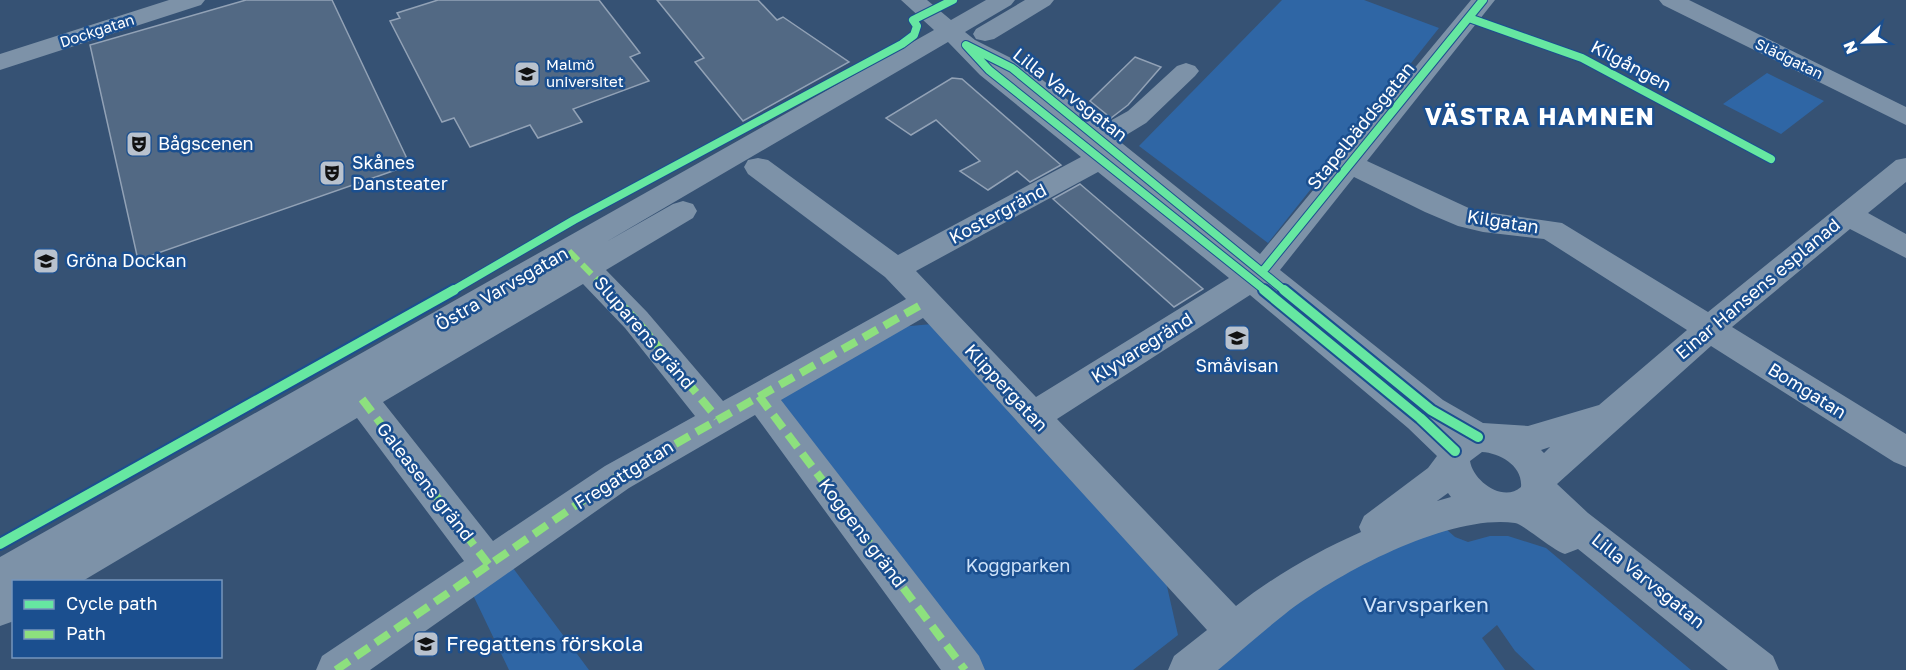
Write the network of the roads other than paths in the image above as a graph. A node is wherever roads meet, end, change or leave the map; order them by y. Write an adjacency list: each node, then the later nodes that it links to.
1 (193, 0): 8 (street, Dockgatan)
2 (913, 0): 7 (street, Lilla Varvsgatan)
3 (1003, 0): 7 (street, Östra Varvsgatan)
4 (1042, 0): 7 (street, Östra Varvsgatan)
5 (1483, 0): 13 (street, Stapelbäddsgatan)
6 (1671, 0): 10 (street, Slädgatan)
7 (958, 38): 11 (street, Lilla Varvsgatan); 14 (street, Östra Varvsgatan); 17 (street, Östra Varvsgatan)
8 (0, 62)
9 (1186, 71): 11 (street, Kostergränd)
10 (1906, 117)
11 (1101, 150): 18 (street, Kostergränd); 19 (street, Lilla Varvsgatan)
12 (1904, 162): 15 (street, Einar Hansens esplanad)
13 (1352, 164): 19 (street, Stapelbäddsgatan); 21 (street, Kilgatan)
14 (758, 167): 17 (street, Östra Varvsgatan); 18 (street, Klippergatan)
15 (1847, 214): 16 (street); 21 (street, Einar Hansens esplanad)
16 (1906, 247)
17 (578, 259): 23 (street, Östra Varvsgatan); 26 (street, Sluparens gränd); 32 (street, Östra Varvsgatan)
18 (896, 269): 20 (street, Klippergatan)
19 (1257, 275): 25 (street, Klyvaregränd); 27 (street, Lilla Varvsgatan)
20 (926, 302): 22 (street, Fregattgatan); 25 (street, Klippergatan)
21 (1709, 329): 24 (street, Einar Hansens esplanad); 28 (street, Bomgatan)
22 (759, 396): 26 (street, Fregattgatan); 36 (street, Koggens gränd)
23 (362, 399): 31 (street, Galeasens gränd); 33 (street, Östra Varvsgatan)
24 (1617, 411): 27 (street, Einar Hansens esplanad); 29 (street, Einar Hansens esplanad)
25 (1032, 417): 34 (street, Klippergatan)
26 (717, 418): 31 (street, Fregattgatan)
27 (1469, 447): 29 (street); 29 (street); 30 (street)
28 (1906, 452)
29 (1524, 495): 30 (street); 38 (street, Lilla Varvsgatan); 39 (street, Lilla Varvsgatan)
30 (1336, 561): 34 (street)
31 (489, 565): 35 (street, Fregattgatan)
32 (0, 577)
33 (49, 580)
34 (1234, 632): 37 (street)
35 (336, 670)
36 (965, 670)
37 (1188, 670)
38 (1729, 670)
39 (1759, 670)

